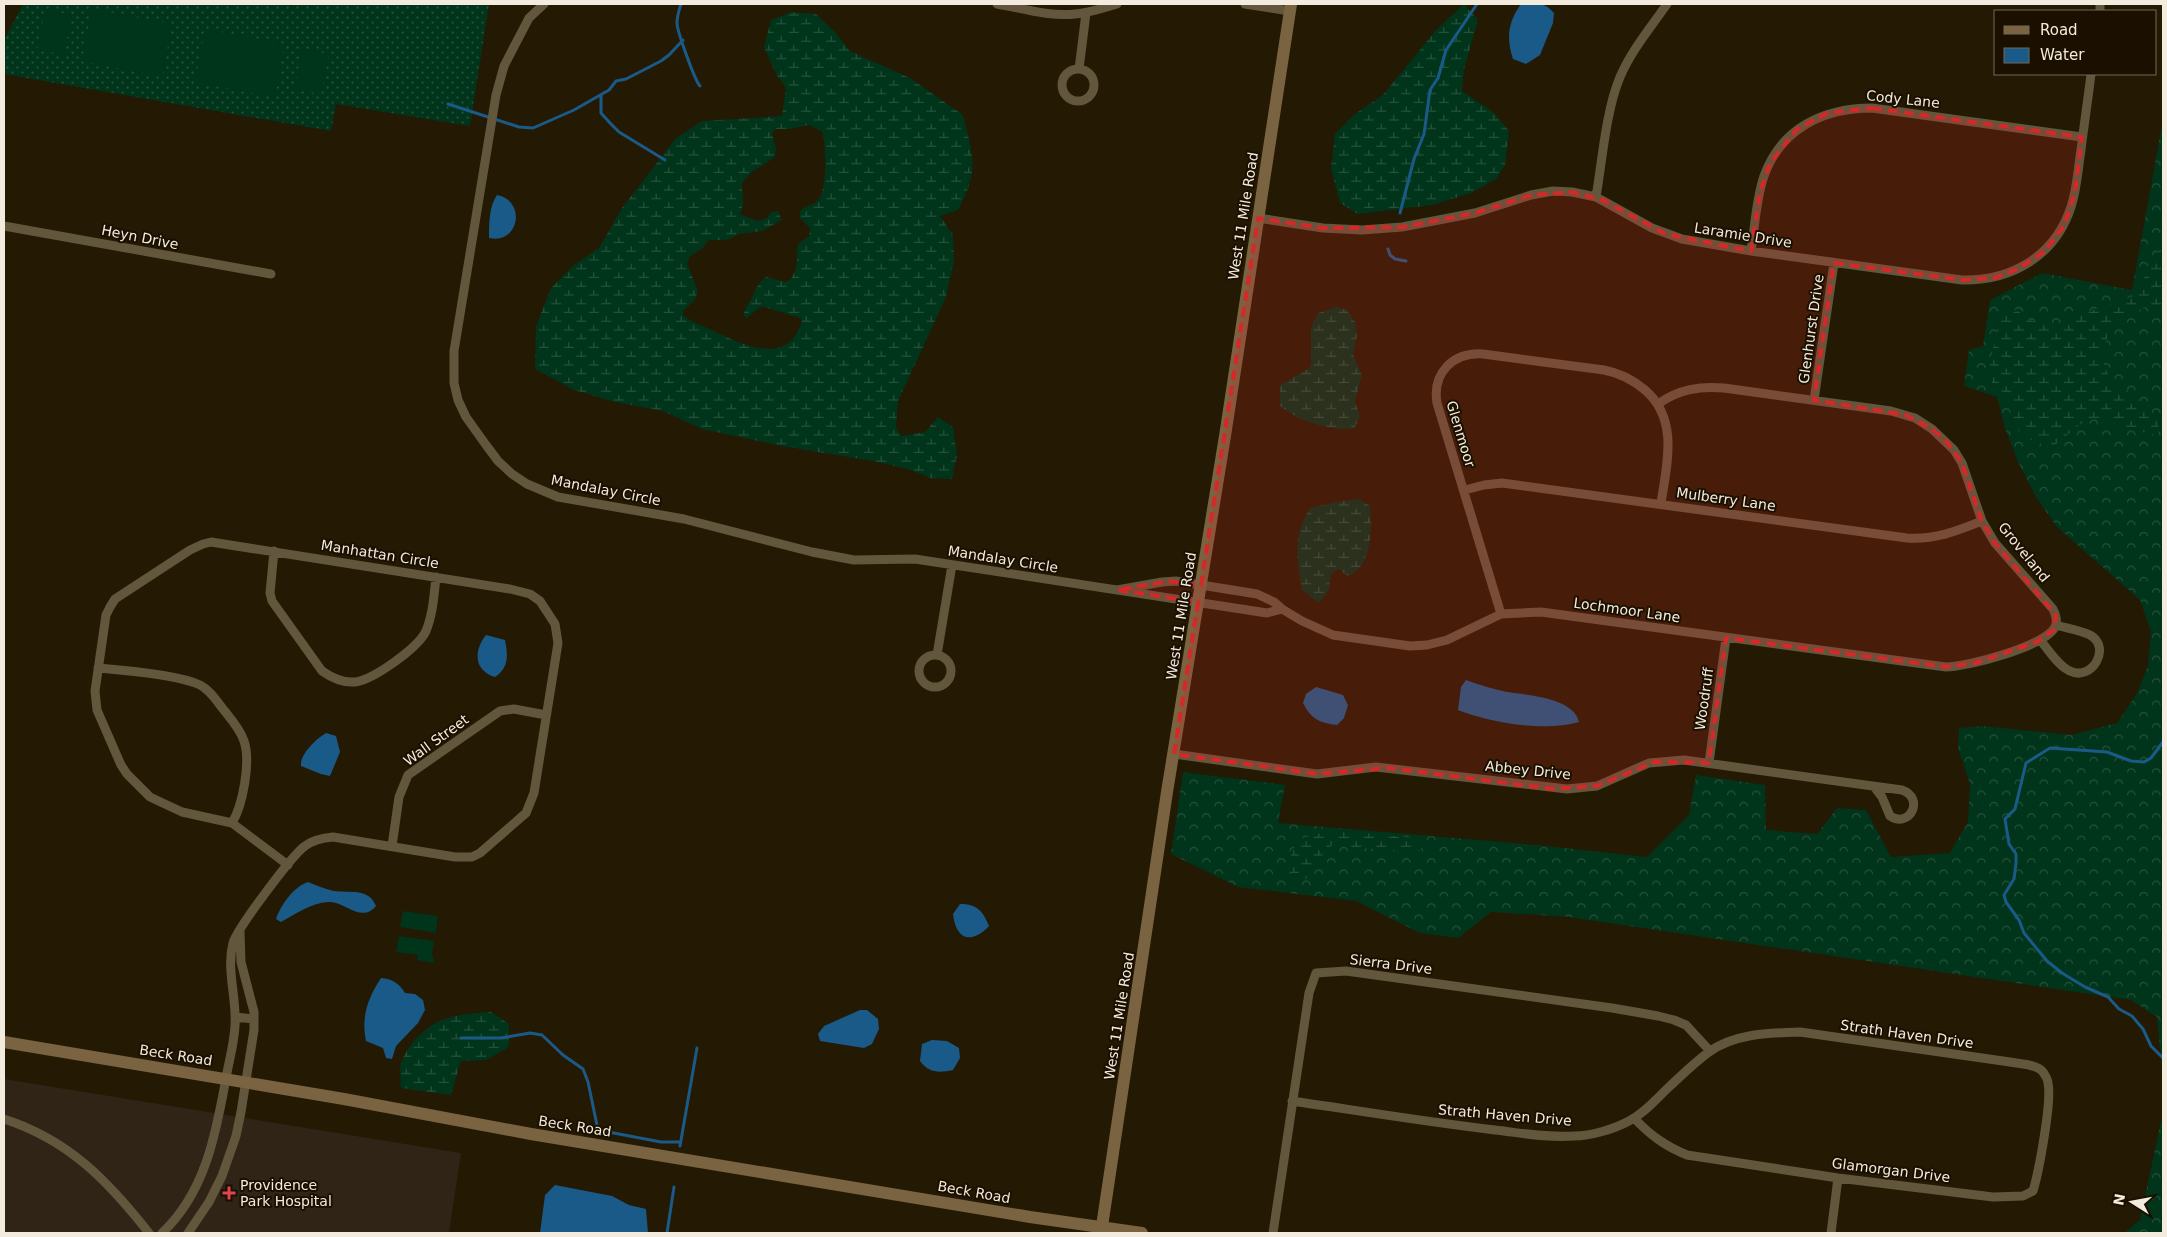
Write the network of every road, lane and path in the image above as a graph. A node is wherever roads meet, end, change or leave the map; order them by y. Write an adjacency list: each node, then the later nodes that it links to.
1 (544, 4): 23 (street, Mandalay Circle)
2 (996, 4): 7 (street)
3 (1117, 4): 7 (street)
4 (1245, 4): 6 (street)
5 (1667, 4): 11 (street)
6 (1290, 7): 12 (street, West 11 Mile Road)
7 (1086, 13): 8 (street)
8 (1079, 69)
9 (2091, 75): 10 (street, Laramie Drive)
10 (2082, 138): 14 (street, Cody Lane); 15 (street, Laramie Drive)
11 (1596, 197): 12 (street, Laramie Drive); 14 (street, Laramie Drive)
12 (1258, 218): 25 (street, West 11 Mile Road)
13 (4, 226): 16 (street, Heyn Drive)
14 (1751, 251): 15 (street, Laramie Drive)
15 (1834, 263): 17 (street, Glenhurst Drive)
16 (271, 274)
17 (1814, 400): 18 (street); 21 (street, Groveland)
18 (1658, 404): 19 (street, Glenmoor); 20 (street, Glenmoor)
19 (1464, 490): 20 (street, Mulberry Lane); 29 (street, Glenmoor)
20 (1661, 504): 21 (street, Mulberry Lane)
21 (1982, 521): 30 (street, Groveland)
22 (274, 551): 24 (street, Manhattan Circle); 24 (street); 34 (street, Manhattan Circle)
23 (952, 565): 26 (street, Mandalay Circle); 33 (street)
24 (436, 577): 35 (street, Manhattan Circle)
25 (1201, 585): 26 (street, Lochmoor Lane); 27 (street, West 11 Mile Road); 28 (street, Lochmoor Lane)
26 (1117, 590): 27 (street, Mandalay Circle)
27 (1198, 602): 28 (street, Mandalay Circle); 36 (street, West 11 Mile Road)
28 (1282, 609): 29 (street, Lochmoor Lane)
29 (1500, 614): 31 (street, Lochmoor Lane)
30 (2056, 625): 32 (street, Lochmoor Lane); 32 (street)
31 (1726, 638): 32 (street, Lochmoor Lane); 37 (street, Woodruff)
32 (2040, 640)
33 (937, 655)
34 (98, 668): 39 (street, Manhattan Circle); 39 (street)
35 (546, 714): 40 (street, Wall Street); 40 (street, Manhattan Circle)
36 (1174, 754): 37 (street, Abbey Drive); 56 (street, West 11 Mile Road)
37 (1709, 763): 38 (street, Abbey Drive)
38 (1876, 788): 38 (street, Abbey Drive)
39 (232, 823): 41 (street, Manhattan Circle)
40 (392, 846): 41 (street, Manhattan Circle)
41 (288, 865): 42 (street)
42 (240, 928): 43 (street); 44 (street)
43 (233, 985): 44 (street); 45 (street)
44 (248, 985): 46 (street)
45 (235, 1017): 46 (street); 50 (street)
46 (254, 1019): 51 (street)
47 (4, 1042): 50 (street, Beck Road)
48 (1710, 1051): 49 (street, Strath Haven Drive); 52 (street, Sierra Drive); 53 (street, Strath Haven Drive)
49 (2042, 1070): 55 (street, Glamorgan Drive)
50 (226, 1079): 51 (street, Beck Road); 58 (street)
51 (245, 1082): 56 (street, Beck Road); 59 (street)
52 (1292, 1101): 53 (street, Strath Haven Drive); 61 (street, Sierra Drive)
53 (1634, 1118): 55 (street, Glamorgan Drive)
54 (4, 1119): 57 (street)
55 (1838, 1178): 62 (street)
56 (1101, 1230): 60 (street, Beck Road)
57 (149, 1233)
58 (162, 1233)
59 (188, 1233)
60 (1142, 1233)
61 (1273, 1233)
62 (1831, 1233)

